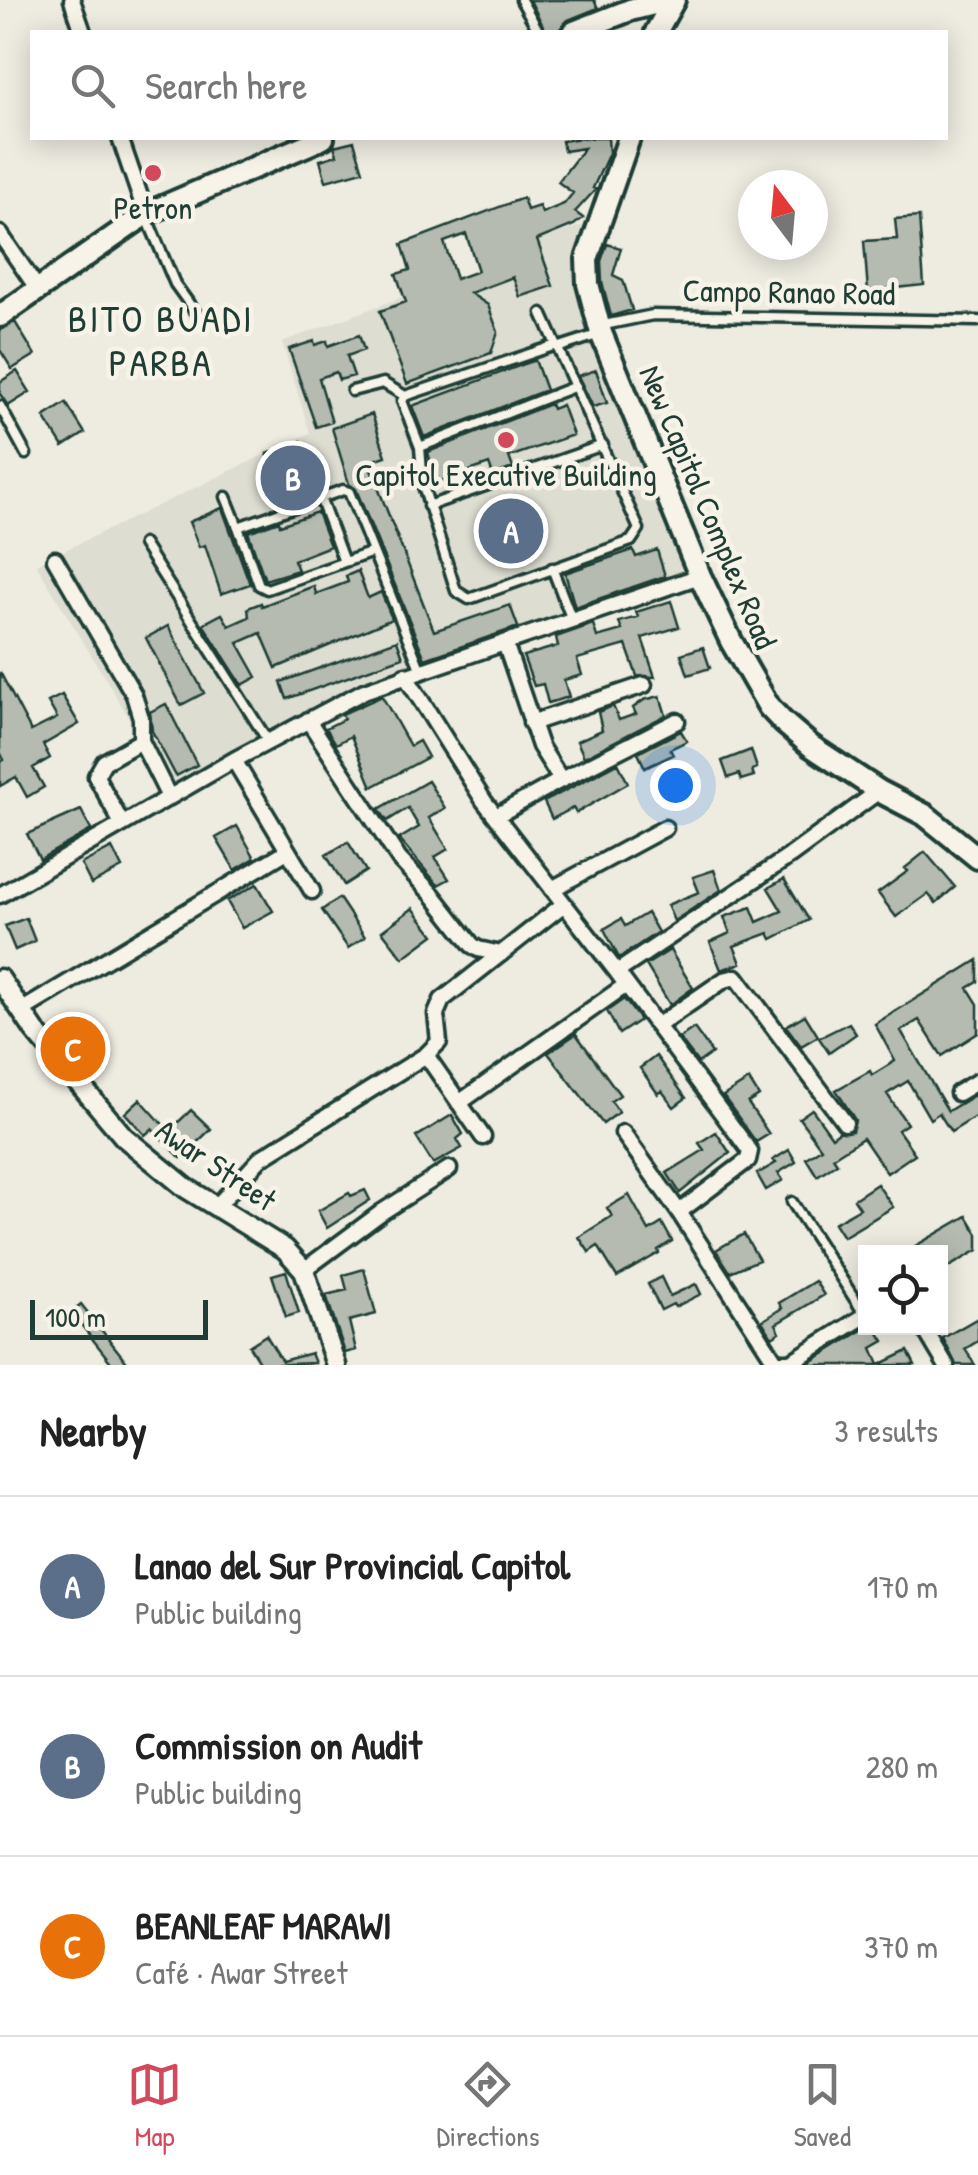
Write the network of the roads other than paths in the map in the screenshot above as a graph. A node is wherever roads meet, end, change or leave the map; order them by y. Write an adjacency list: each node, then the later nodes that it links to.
1 (72, 0): 5 (street)
2 (522, 0): 6 (lane)
3 (672, 0): 4 (main road); 8 (main road)
4 (628, 5): 7 (main road)
5 (82, 30)
6 (538, 30)
7 (578, 30)
8 (657, 30)
9 (121, 140): 12 (street)
10 (318, 140): 12 (main road)
11 (629, 140): 19 (main road, New Capitol Complex Road)
12 (146, 214): 14 (main road); 17 (lane)
13 (0, 234): 14 (street)
14 (37, 288): 16 (main road)
15 (542, 313): 20 (lane)
16 (0, 316)
17 (198, 316)
18 (978, 321): 19 (lane, Campo Ranao Road)
19 (600, 330): 20 (lane, Campo Ranao Road); 37 (main road, New Capitol Complex Road)
20 (557, 346): 21 (lane); 23 (lane, Campo Ranao Road)
21 (576, 386): 25 (lane); 26 (lane)
22 (352, 391): 23 (lane)
23 (405, 396): 26 (lane)
24 (0, 406): 27 (lane)
25 (602, 445): 30 (lane); 36 (lane)
26 (420, 447): 30 (lane)
27 (26, 454)
28 (226, 497): 31 (lane)
29 (320, 498): 31 (lane); 33 (lane); 35 (lane)
30 (428, 506): 36 (lane)
31 (238, 527): 35 (lane)
32 (143, 544): 47 (lane)
33 (373, 552): 35 (lane); 40 (lane)
34 (55, 559): 46 (street)
35 (344, 562)
36 (552, 568): 38 (lane)
37 (700, 576): 38 (street); 50 (main road, New Capitol Complex Road)
38 (573, 622): 39 (street)
39 (505, 644): 40 (street); 45 (street)
40 (421, 671): 41 (street)
41 (406, 675): 43 (street); 52 (street)
42 (644, 685): 45 (street)
43 (308, 720): 47 (street); 61 (street)
44 (677, 721): 49 (street)
45 (531, 723): 49 (street)
46 (141, 741): 51 (street); 53 (street)
47 (268, 742): 48 (street)
48 (234, 760): 51 (street); 55 (street)
49 (561, 780): 52 (street)
50 (879, 791): 56 (main road, New Capitol Complex Road); 62 (street)
51 (169, 797): 53 (street)
52 (496, 816): 57 (street)
53 (122, 824): 59 (street)
54 (665, 828): 57 (street)
55 (287, 851): 58 (street); 64 (street)
56 (978, 858)
57 (552, 889): 60 (street)
58 (312, 890)
59 (0, 895)
60 (564, 904): 61 (street); 62 (street)
61 (500, 954): 66 (street)
62 (622, 978): 65 (street); 69 (street)
63 (0, 980): 64 (street, Awar Street)
64 (21, 1011): 75 (street, Awar Street)
65 (657, 1026): 70 (street); 76 (street)
66 (426, 1055): 69 (street); 75 (street)
67 (978, 1080): 68 (street)
68 (958, 1093)
69 (459, 1103): 72 (street)
70 (846, 1123)
71 (624, 1133): 76 (street)
72 (483, 1137)
73 (449, 1169): 77 (street)
74 (792, 1202): 78 (lane)
75 (216, 1206): 77 (street, Awar Street)
76 (679, 1212): 79 (street)
77 (304, 1270): 81 (street, Awar Street)
78 (858, 1304)
79 (858, 1319)
80 (928, 1335): 82 (street)
81 (336, 1365)
82 (946, 1365)

